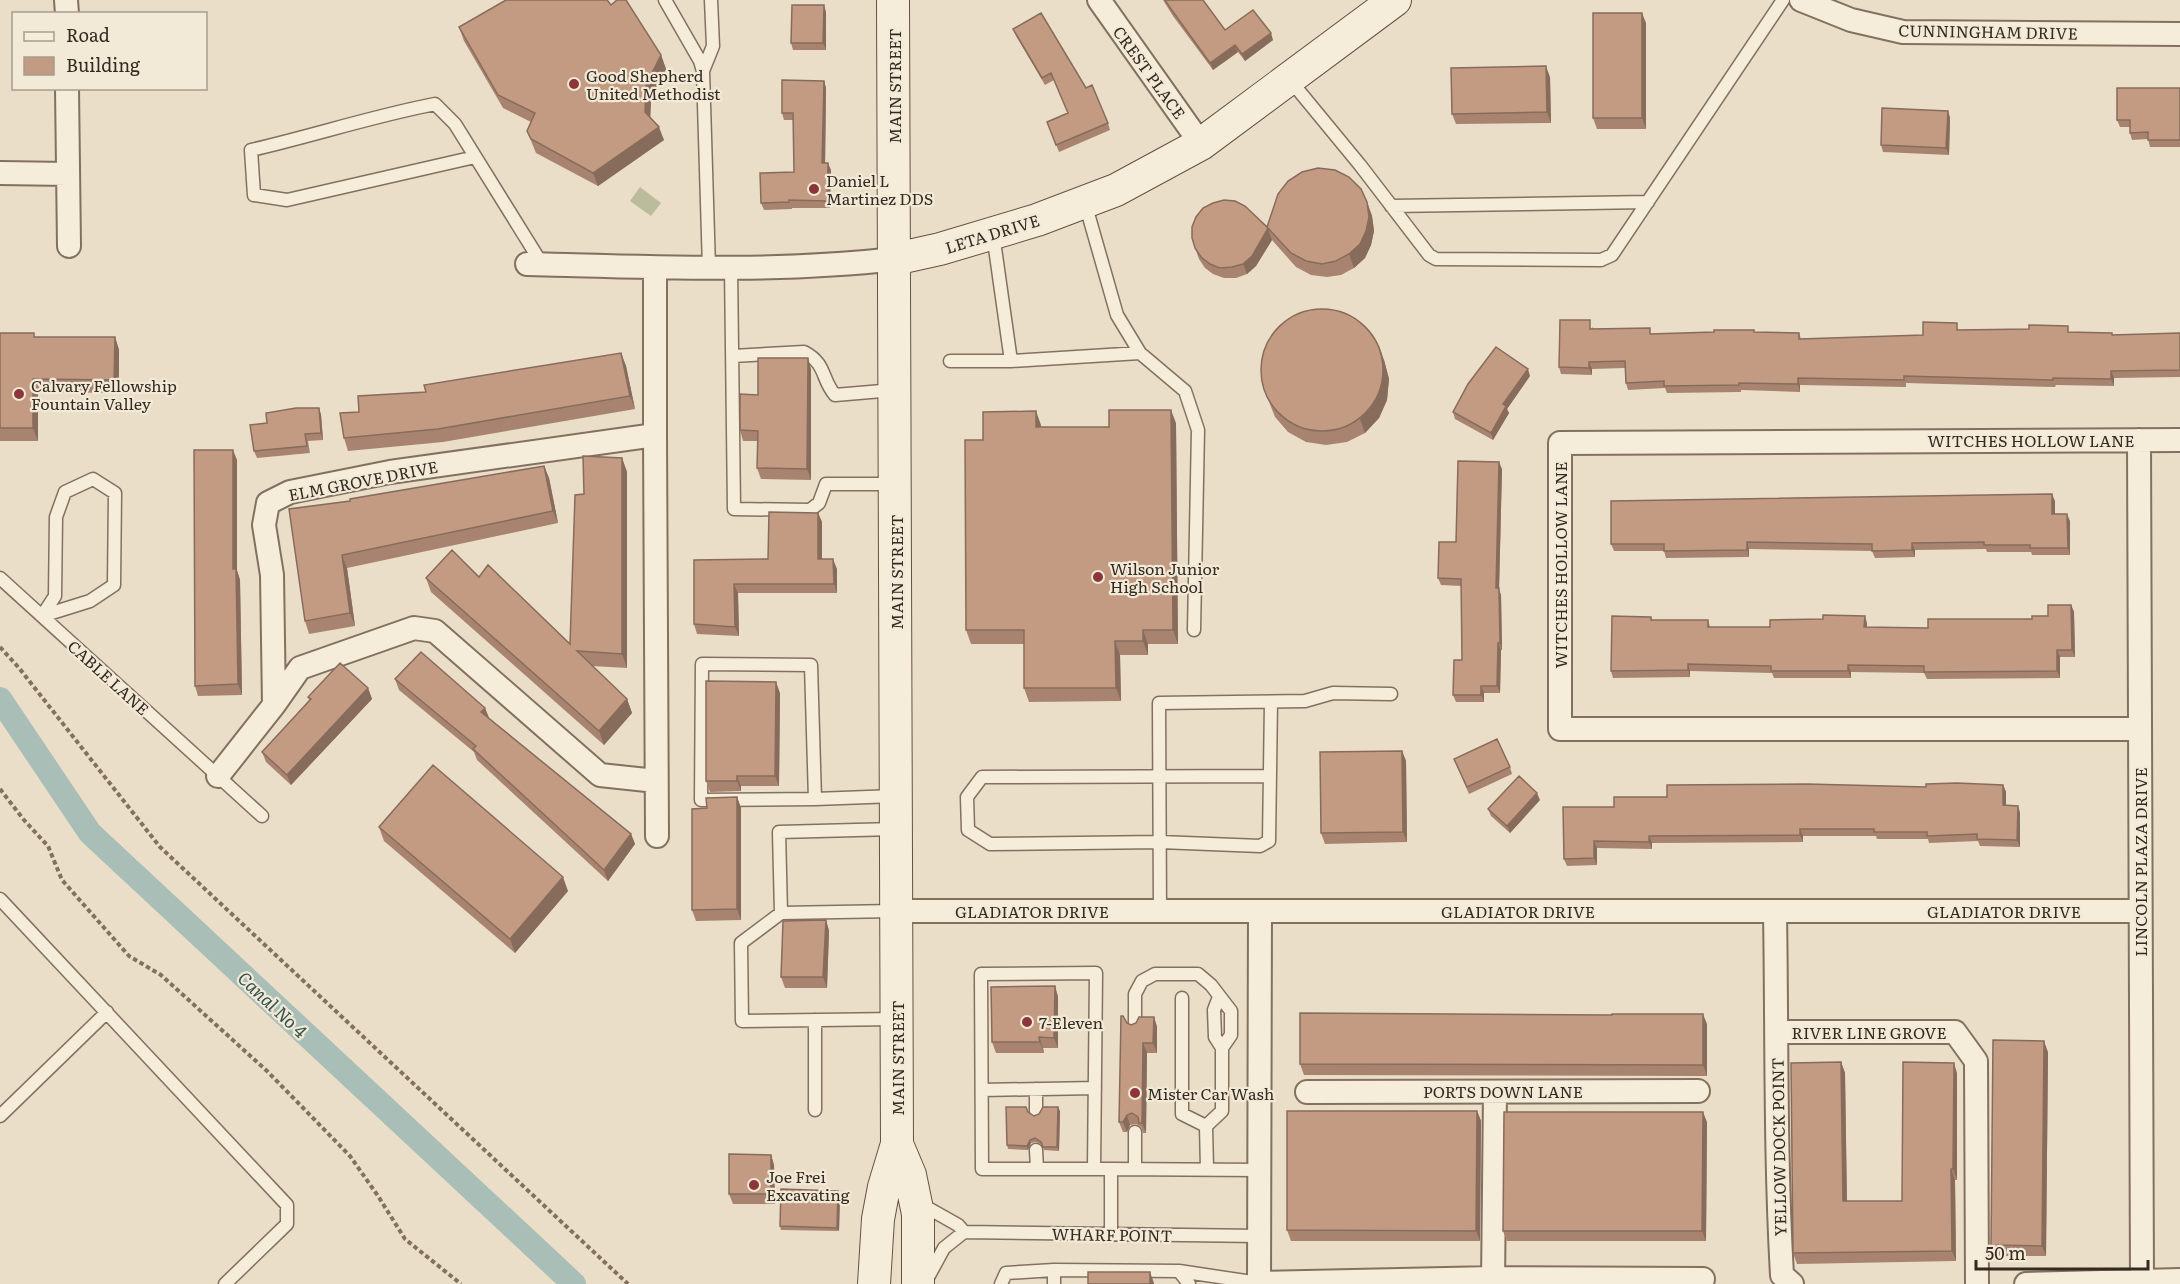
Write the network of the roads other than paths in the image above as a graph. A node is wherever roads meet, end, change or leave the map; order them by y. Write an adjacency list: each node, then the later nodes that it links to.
1 (665, 0): 9 (lane)
2 (711, 0): 9 (lane)
3 (893, 0): 21 (main road, MAIN STREET)
4 (1099, 0): 12 (street, CREST PLACE)
5 (1395, 0): 10 (main road, LETA DRIVE)
6 (1783, 0): 16 (lane)
7 (1801, 0): 8 (street, CUNNINGHAM DRIVE)
8 (2180, 34)
9 (703, 71): 23 (lane)
10 (1289, 79): 12 (main road, LETA DRIVE); 18 (lane)
11 (67, 90): 15 (street)
12 (1201, 144): 17 (main road, LETA DRIVE)
13 (475, 157): 13 (lane); 22 (lane)
14 (0, 173): 15 (street)
15 (68, 174): 20 (street)
16 (1648, 201): 18 (lane); 18 (lane)
17 (1084, 202): 19 (main road, LETA DRIVE); 25 (lane)
18 (1391, 206)
19 (993, 233): 21 (main road, LETA DRIVE); 28 (lane)
20 (69, 246)
21 (895, 259): 23 (street, LETA DRIVE); 29 (main road, MAIN STREET)
22 (535, 264): 24 (street, LETA DRIVE)
23 (720, 267): 24 (street, LETA DRIVE); 26 (lane)
24 (655, 268): 30 (street)
25 (1140, 353): 28 (lane); 36 (lane)
26 (733, 356): 29 (lane); 33 (lane)
27 (950, 361): 28 (lane)
28 (1011, 361)
29 (895, 390): 33 (main road, MAIN STREET)
30 (655, 435): 39 (street, ELM GROVE DRIVE); 44 (street)
31 (2139, 440): 32 (street, WITCHES HOLLOW LANE); 40 (street, LINCOLN PLAZA DRIVE); 40 (street, WITCHES HOLLOW LANE)
32 (2180, 440)
33 (896, 484): 45 (main road, MAIN STREET)
34 (0, 578): 35 (lane, CABLE LANE)
35 (42, 616): 35 (lane); 41 (lane, CABLE LANE)
36 (1194, 630)
37 (1391, 694): 38 (lane)
38 (1271, 702): 42 (lane); 43 (lane)
39 (274, 705): 41 (street); 44 (street)
40 (2139, 729): 56 (street, LINCOLN PLAZA DRIVE)
41 (218, 776): 47 (lane, CABLE LANE)
42 (1160, 776): 43 (lane); 50 (lane); 50 (lane)
43 (1270, 776): 50 (lane)
44 (656, 781): 49 (street)
45 (897, 796): 46 (lane); 48 (main road, MAIN STREET)
46 (815, 799): 46 (lane)
47 (262, 816)
48 (897, 829): 52 (main road, MAIN STREET); 57 (lane)
49 (657, 836)
50 (1160, 842): 53 (lane)
51 (0, 898): 59 (lane)
52 (897, 911): 53 (street, GLADIATOR DRIVE); 57 (lane); 60 (main road, MAIN STREET)
53 (1160, 911): 54 (street, GLADIATOR DRIVE)
54 (1260, 911): 55 (street, GLADIATOR DRIVE); 82 (street)
55 (1775, 911): 56 (street, GLADIATOR DRIVE); 63 (street, YELLOW DOCK POINT)
56 (2140, 912): 93 (street, LINCOLN PLAZA DRIVE)
57 (781, 913): 61 (lane)
58 (1182, 998): 73 (lane)
59 (107, 1012): 72 (lane); 94 (lane)
60 (897, 1019): 61 (lane); 75 (main road, MAIN STREET)
61 (815, 1020): 70 (lane)
62 (1135, 1027): 73 (lane)
63 (1777, 1032): 90 (street, YELLOW DOCK POINT); 102 (street, RIVER LINE GROVE)
64 (1095, 1088): 65 (lane); 66 (lane); 78 (lane)
65 (1036, 1089): 66 (lane); 71 (lane)
66 (982, 1090): 77 (lane)
67 (1698, 1091): 69 (street, PORTS DOWN LANE)
68 (1307, 1092): 69 (street, PORTS DOWN LANE)
69 (1495, 1092): 92 (street)
70 (815, 1110)
71 (1036, 1111)
72 (0, 1116)
73 (1206, 1125): 81 (lane)
74 (1135, 1132): 80 (lane)
75 (897, 1144): 83 (main road, MAIN STREET); 95 (main road, MAIN STREET)
76 (1036, 1150): 77 (lane)
77 (1037, 1169): 78 (lane)
78 (1094, 1169): 79 (lane)
79 (1111, 1169): 80 (lane); 85 (lane)
80 (1135, 1169): 81 (lane)
81 (1207, 1169): 82 (lane)
82 (1260, 1170): 86 (street)
83 (915, 1201): 84 (lane); 96 (main road, MAIN STREET)
84 (964, 1232): 85 (lane, WHARF POINT); 97 (lane)
85 (1111, 1235): 86 (lane, WHARF POINT)
86 (1260, 1236): 101 (street)
87 (1054, 1270): 88 (lane); 98 (lane); 99 (lane)
88 (1179, 1271): 100 (lane); 101 (lane)
89 (1703, 1279): 92 (street)
90 (1787, 1279)
91 (2180, 1280): 93 (street)
92 (1493, 1281): 101 (street)
93 (2142, 1282): 103 (street)
94 (225, 1284)
95 (874, 1284)
96 (918, 1284)
97 (924, 1284)
98 (1001, 1284)
99 (1054, 1284)
100 (1189, 1284)
101 (1260, 1284)
102 (1977, 1284)
103 (2026, 1284)

